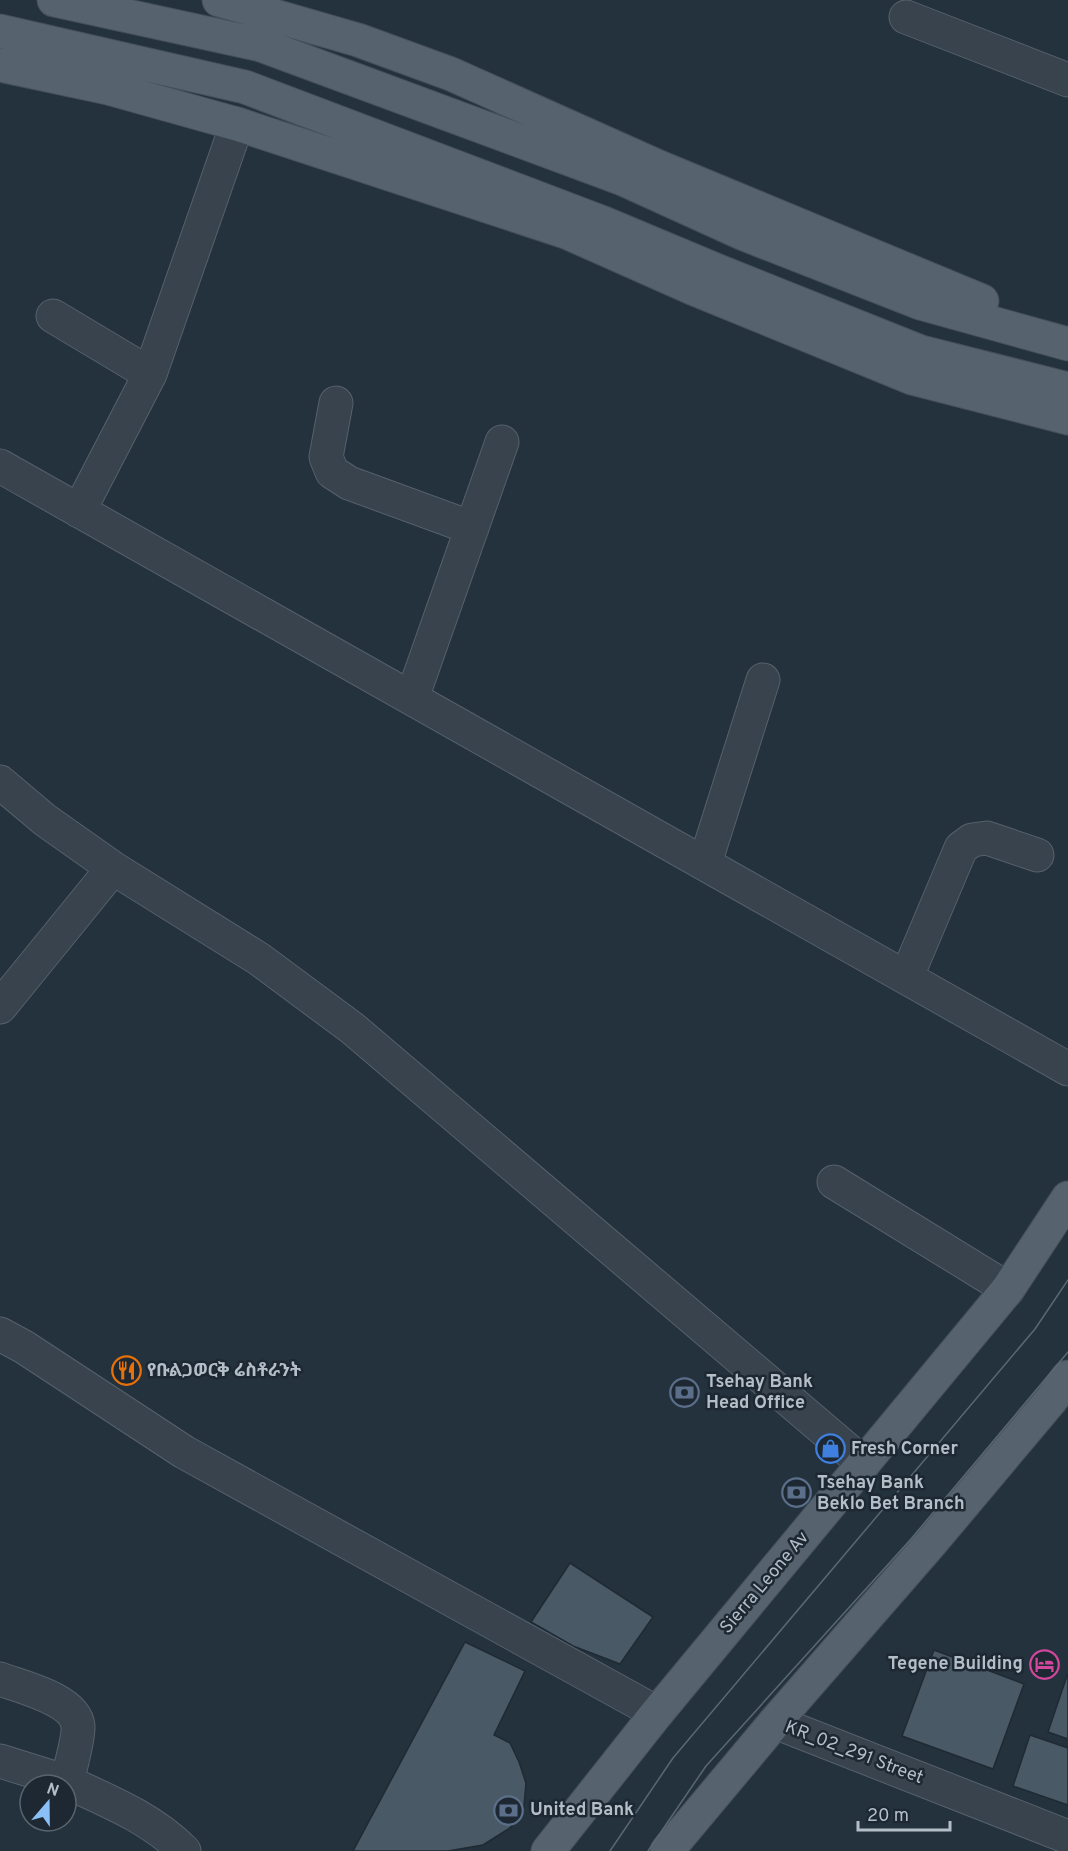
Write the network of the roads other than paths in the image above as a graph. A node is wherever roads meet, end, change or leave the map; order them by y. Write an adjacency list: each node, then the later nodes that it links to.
1 (54, 0): 10 (main road)
2 (234, 2): 9 (main road)
3 (906, 18): 6 (street)
4 (0, 31): 12 (main road)
5 (0, 65): 7 (main road)
6 (1068, 80)
7 (237, 124): 11 (street); 14 (main road)
8 (53, 316): 11 (street)
9 (1068, 322)
10 (1068, 344)
11 (150, 374): 17 (street)
12 (1068, 388)
13 (336, 404): 18 (street)
14 (1068, 418)
15 (502, 442): 18 (street)
16 (0, 466): 17 (street)
17 (79, 511): 20 (street)
18 (472, 528): 20 (street)
19 (763, 680): 23 (street)
20 (412, 698): 23 (street)
21 (0, 782): 24 (street)
22 (1037, 855): 25 (street)
23 (705, 863): 25 (street)
24 (113, 868): 26 (street); 33 (street)
25 (907, 976): 27 (street)
26 (0, 1007)
27 (1068, 1069)
28 (834, 1182): 30 (street)
29 (1068, 1198): 30 (main road, Sierra Leone Av)
30 (1008, 1289): 33 (main road, Sierra Leone Av)
31 (0, 1334): 35 (street)
32 (1062, 1395): 36 (main road)
33 (863, 1463): 35 (main road, Sierra Leone Av)
34 (0, 1679): 39 (street)
35 (657, 1713): 43 (main road, Sierra Leone Av)
36 (775, 1722): 41 (street, KR_02_291 Street); 44 (main road)
37 (0, 1761): 38 (street)
38 (38, 1773)
39 (69, 1773)
40 (78, 1787): 42 (street)
41 (1068, 1837)
42 (184, 1851)
43 (548, 1851)
44 (667, 1851)

